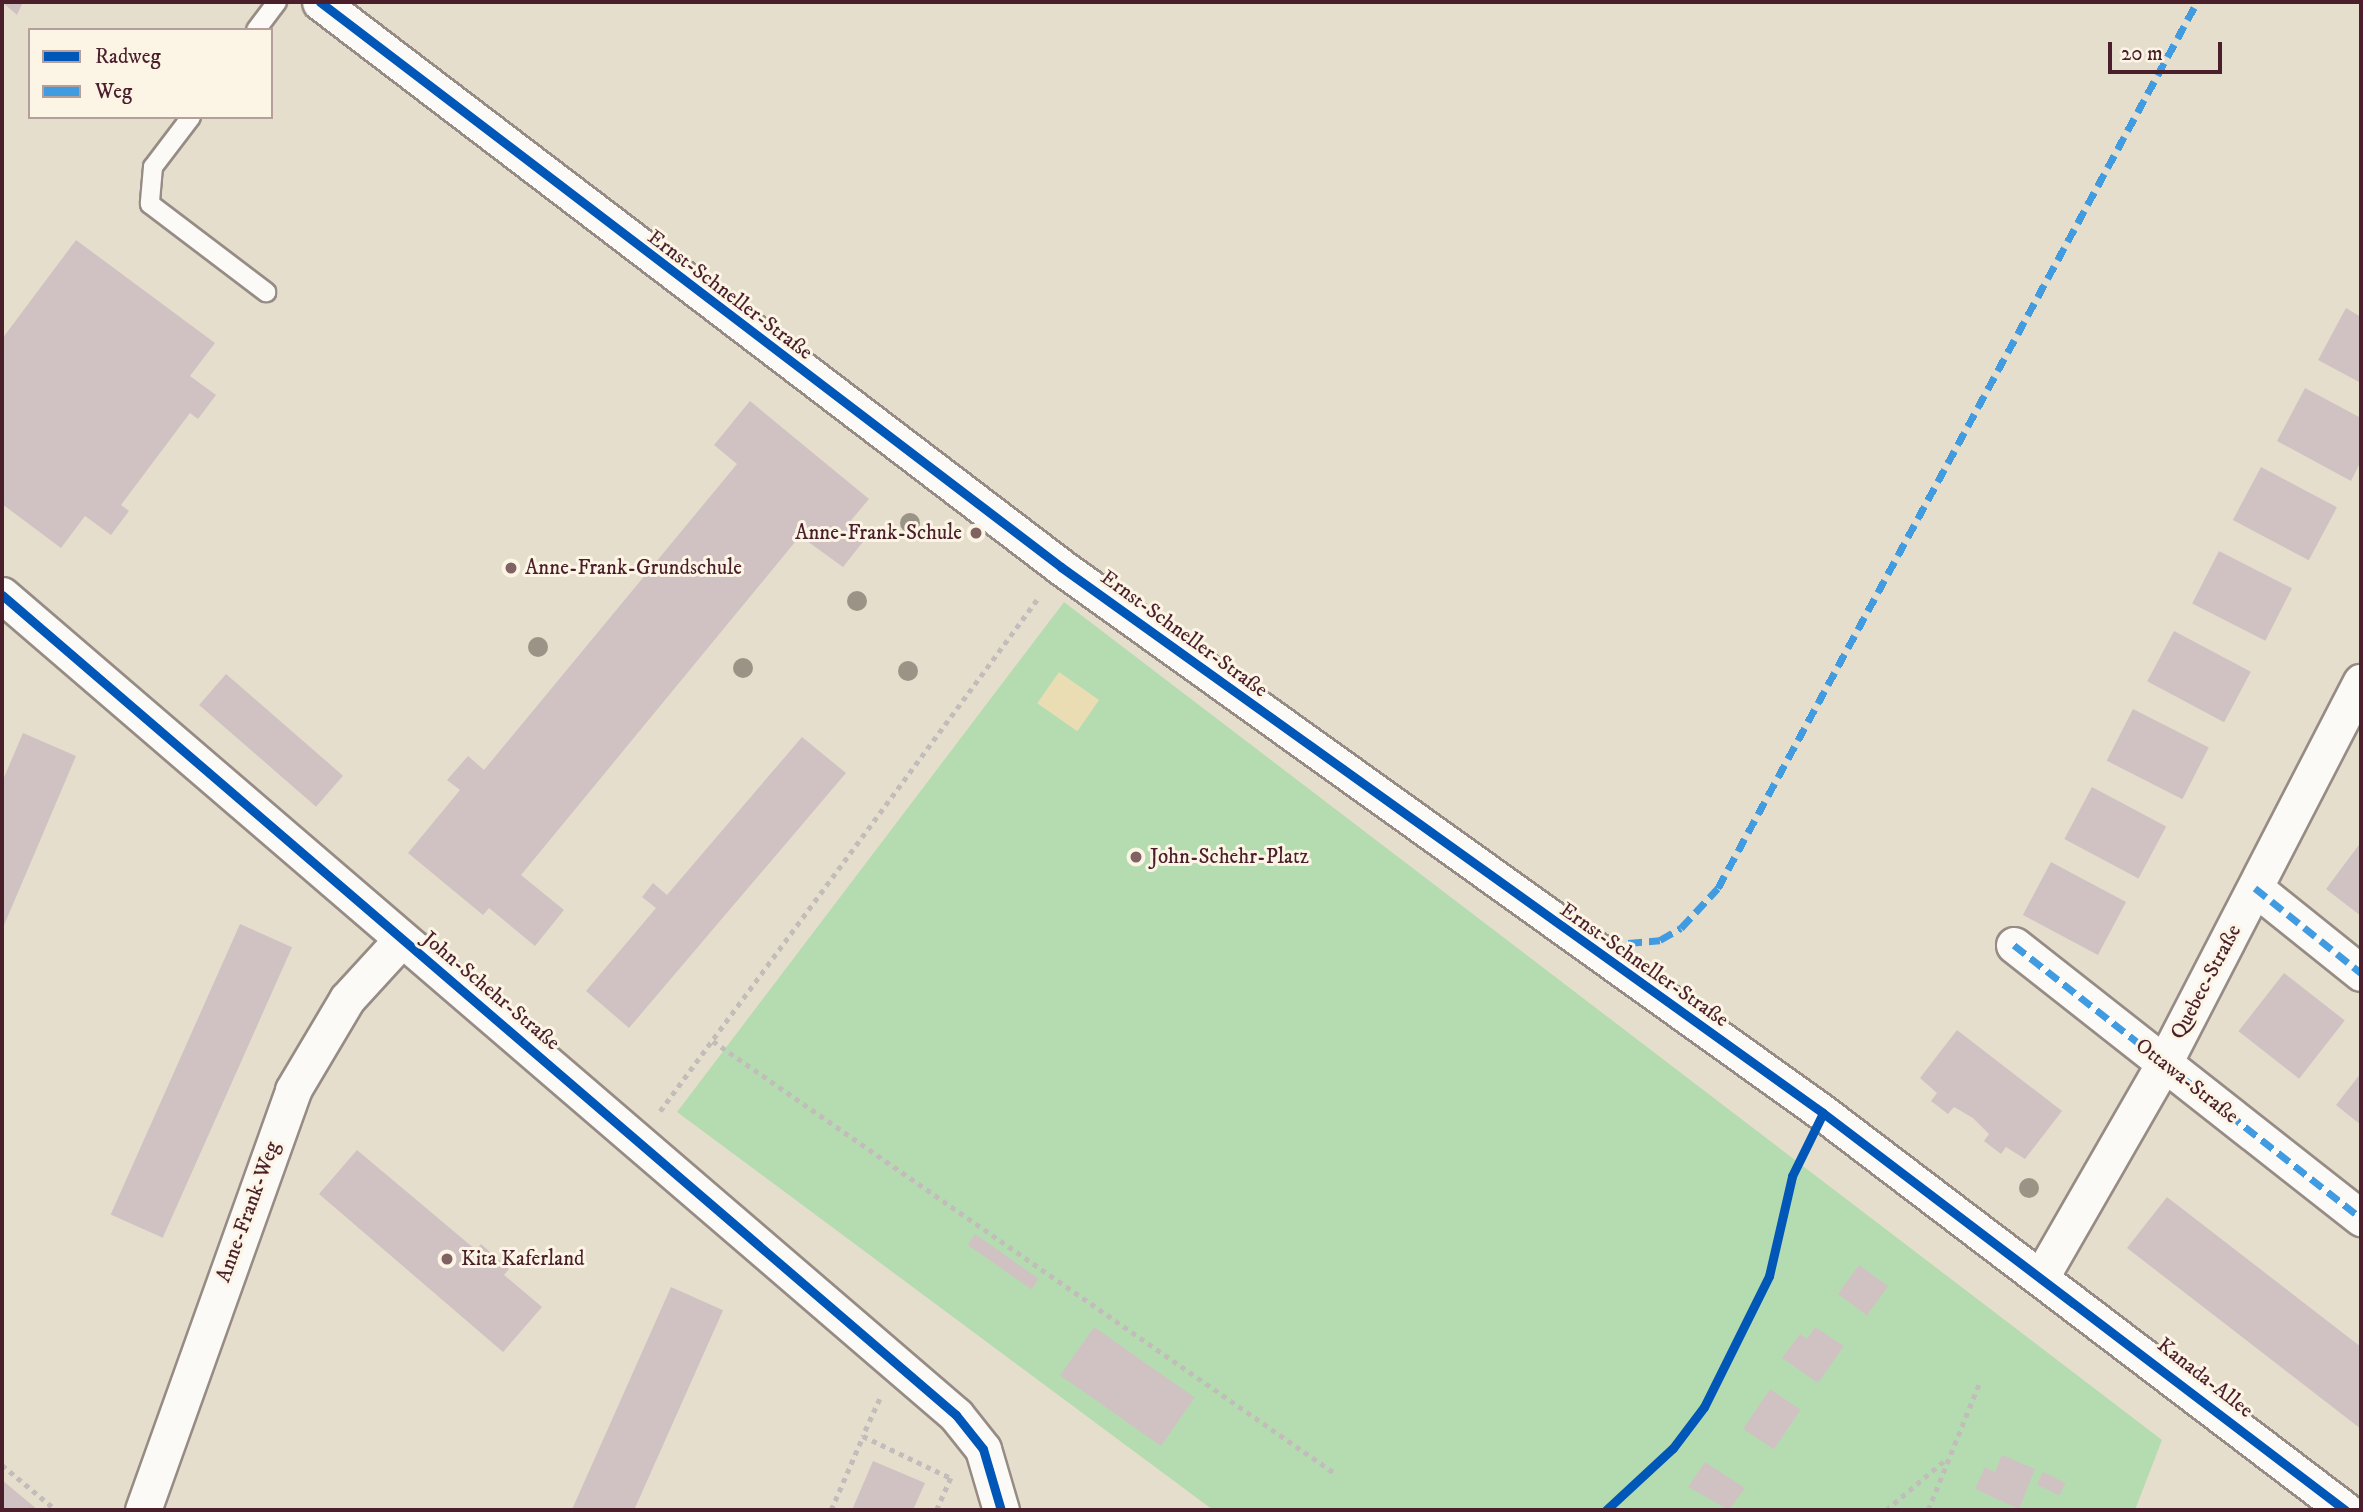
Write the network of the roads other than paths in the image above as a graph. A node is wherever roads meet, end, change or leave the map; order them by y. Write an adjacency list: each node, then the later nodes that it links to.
1 (277, 2): 3 (lane)
2 (320, 2): 15 (street, Ernst-Schneller-Straße)
3 (258, 28)
4 (189, 119): 5 (lane)
5 (265, 292)
6 (2, 595): 10 (street, John-Schehr-Straße)
7 (2361, 682): 8 (street, Quebec-Straße)
8 (2350, 735): 9 (street, Quebec-Straße)
9 (2255, 888): 12 (street); 13 (street, Quebec-Straße)
10 (401, 940): 16 (street, Anne-Frank-Weg); 17 (street, John-Schehr-Straße)
11 (2014, 945): 13 (street, Ottawa-Straße)
12 (2361, 973)
13 (2164, 1063): 14 (street, Ottawa-Straße); 15 (street, Quebec-Straße)
14 (2361, 1218)
15 (2041, 1277): 18 (street, Kanada-Allee)
16 (142, 1510)
17 (1001, 1510)
18 (2345, 1510)

